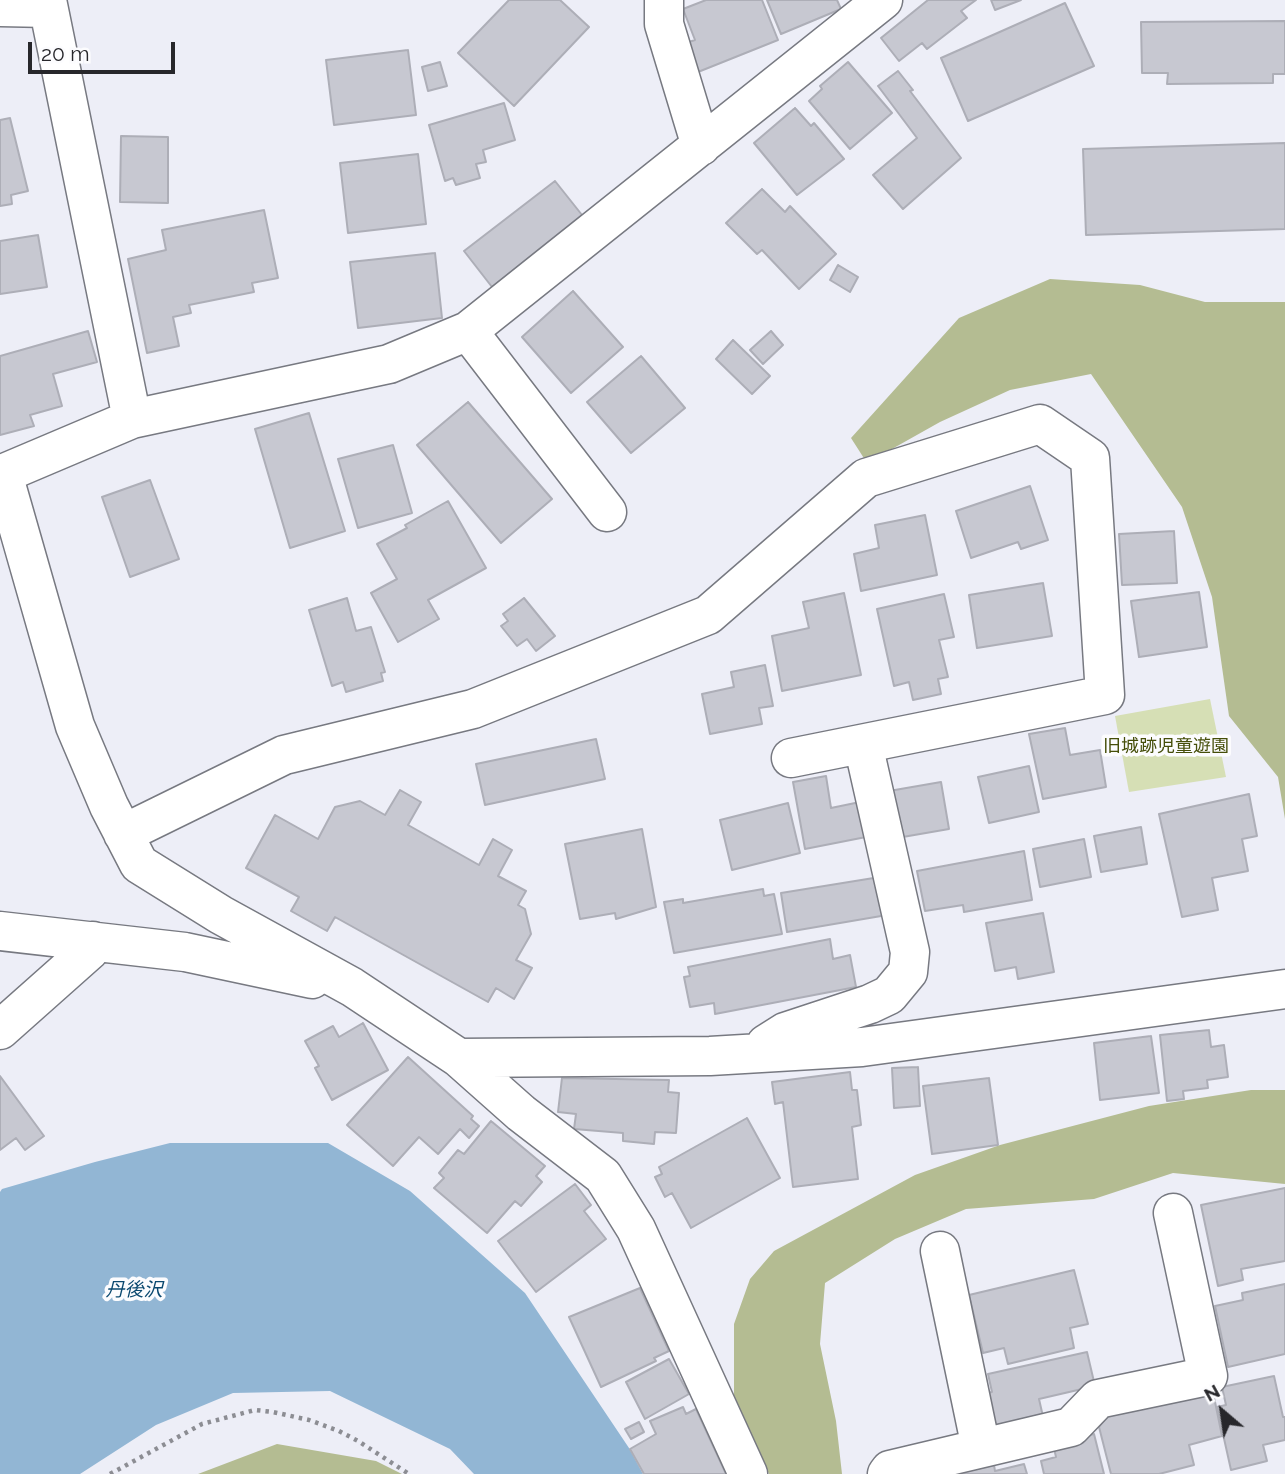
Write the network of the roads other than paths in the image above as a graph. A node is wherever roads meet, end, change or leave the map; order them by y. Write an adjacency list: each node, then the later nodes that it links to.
1 (664, 0): 5 (street)
2 (883, 0): 5 (street)
3 (48, 4): 4 (street); 7 (street)
4 (0, 7)
5 (701, 146): 6 (street)
6 (468, 331): 7 (street); 9 (street)
7 (132, 419): 8 (street)
8 (1, 475): 12 (street)
9 (607, 512)
10 (863, 744): 11 (street); 12 (street); 18 (street)
11 (792, 758)
12 (123, 834): 15 (street)
13 (0, 931): 14 (street)
14 (93, 942): 15 (street); 17 (street)
15 (352, 987): 19 (street)
16 (1285, 989): 18 (street)
17 (0, 1030)
18 (754, 1053): 19 (street)
19 (459, 1058): 23 (street)
20 (1173, 1213): 22 (street)
21 (940, 1251): 22 (street)
22 (981, 1448): 24 (street)
23 (748, 1474)
24 (887, 1474)

